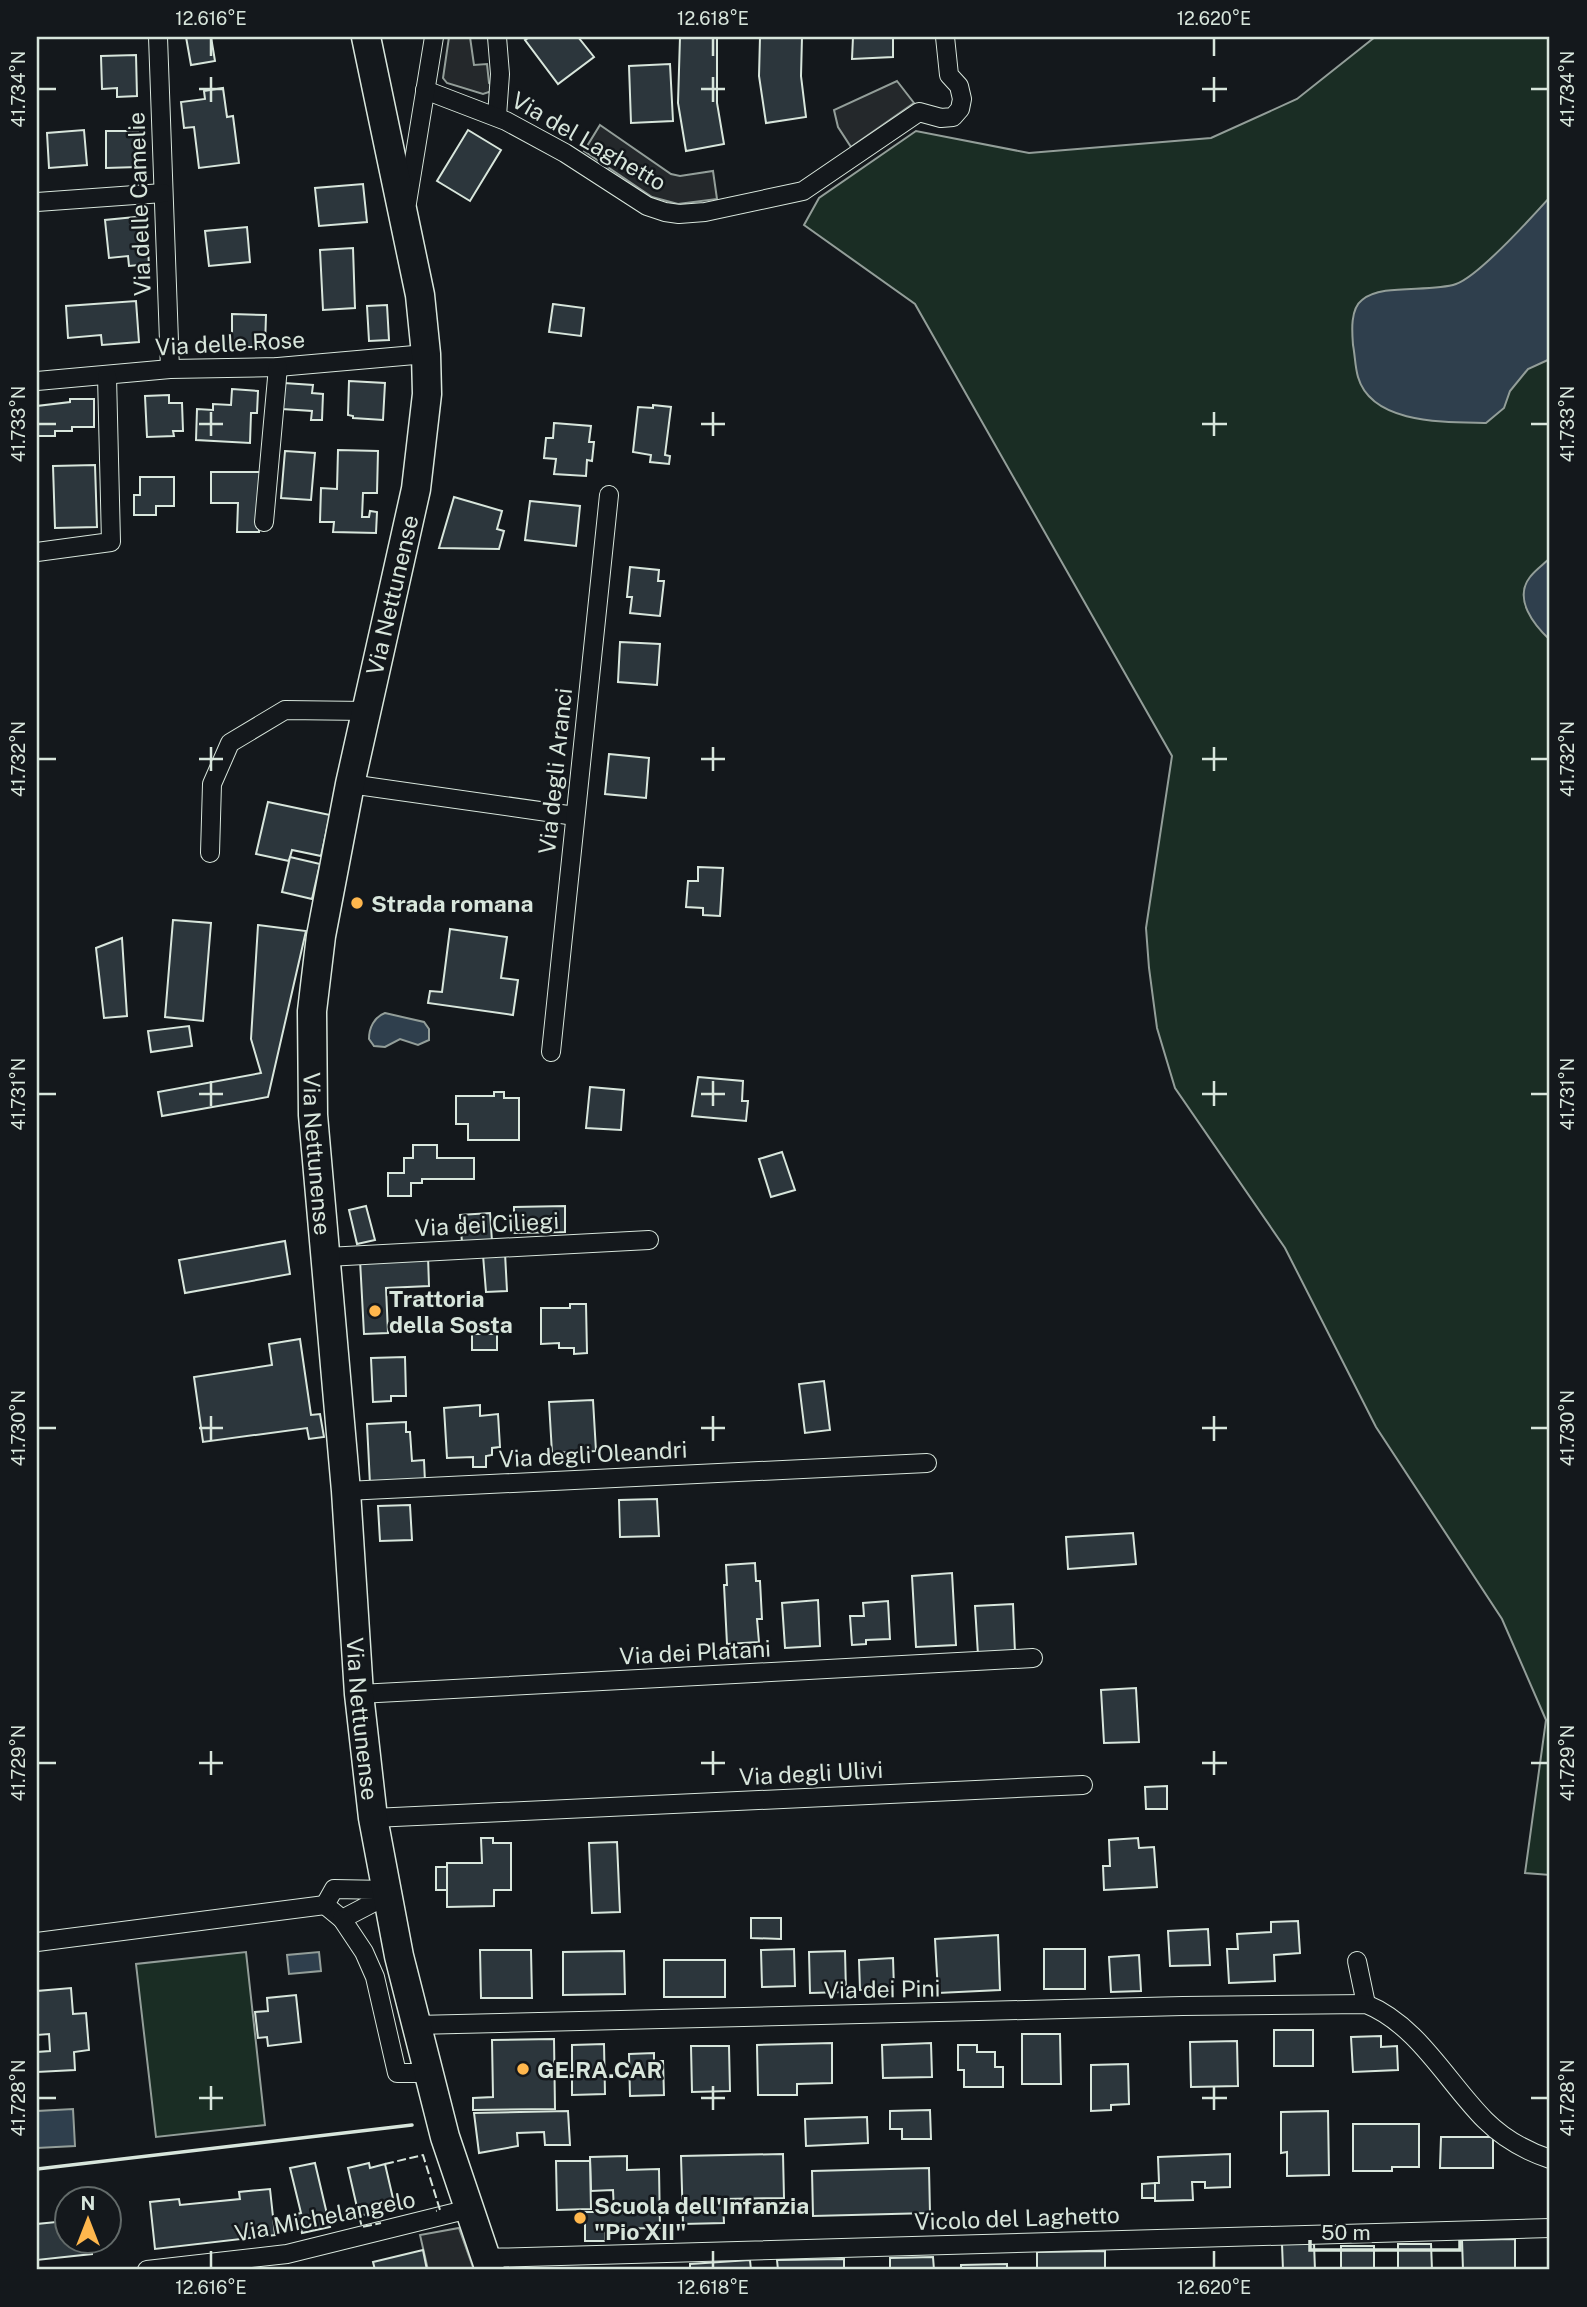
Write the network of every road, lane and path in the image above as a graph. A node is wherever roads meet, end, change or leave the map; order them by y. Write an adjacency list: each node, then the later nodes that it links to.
1 (158, 37): 8 (street, Via delle Camelie)
2 (366, 37): 10 (main road, Via Nettunense)
3 (434, 37): 6 (street)
4 (497, 37): 7 (street)
5 (945, 37): 7 (street, Via del Laghetto)
6 (425, 90): 7 (street, Via del Laghetto); 10 (street)
7 (497, 116)
8 (163, 193): 9 (street); 13 (street, Via delle Camelie)
9 (37, 202)
10 (405, 217): 11 (main road, Via Nettunense)
11 (426, 354): 12 (street, Via delle Rose); 19 (main road, Via Nettunense)
12 (278, 367): 13 (street, Via delle Rose); 17 (street)
13 (170, 369): 14 (street, Via delle Rose)
14 (107, 376): 15 (street, Via delle Rose); 18 (street)
15 (37, 381)
16 (610, 495): 21 (street, Via degli Aranci)
17 (264, 522)
18 (37, 552)
19 (366, 711): 20 (main road, Via Nettunense); 22 (street)
20 (350, 784): 21 (street); 25 (main road, Via Nettunense)
21 (575, 816): 23 (street, Via degli Aranci)
22 (210, 853)
23 (551, 1052)
24 (649, 1240): 25 (street, Via dei Ciliegi)
25 (327, 1257): 27 (main road, Via Nettunense)
26 (927, 1463): 27 (street, Via degli Oleandri)
27 (346, 1491): 29 (main road, Via Nettunense)
28 (1033, 1658): 29 (street, Via dei Platani)
29 (359, 1694): 31 (main road, Via Nettunense)
30 (1083, 1785): 31 (street, Via degli Ulivi)
31 (373, 1818): 32 (main road, Via Nettunense)
32 (387, 1892): 33 (street); 34 (street); 38 (main road, Via Nettunense)
33 (325, 1906): 34 (street); 35 (street)
34 (342, 1919): 39 (street)
35 (37, 1942)
36 (1357, 1961): 37 (street)
37 (1364, 2006): 38 (street, Via dei Pini); 40 (street)
38 (416, 2025): 39 (main road, Via Nettunense)
39 (429, 2073): 41 (main road, Via Nettunense)
40 (1550, 2159)
41 (468, 2210): 43 (main road, Via Nettunense); 44 (street, Via Michelangelo)
42 (1550, 2228): 43 (street, Vicolo del Laghetto)
43 (488, 2264)
44 (147, 2270)

